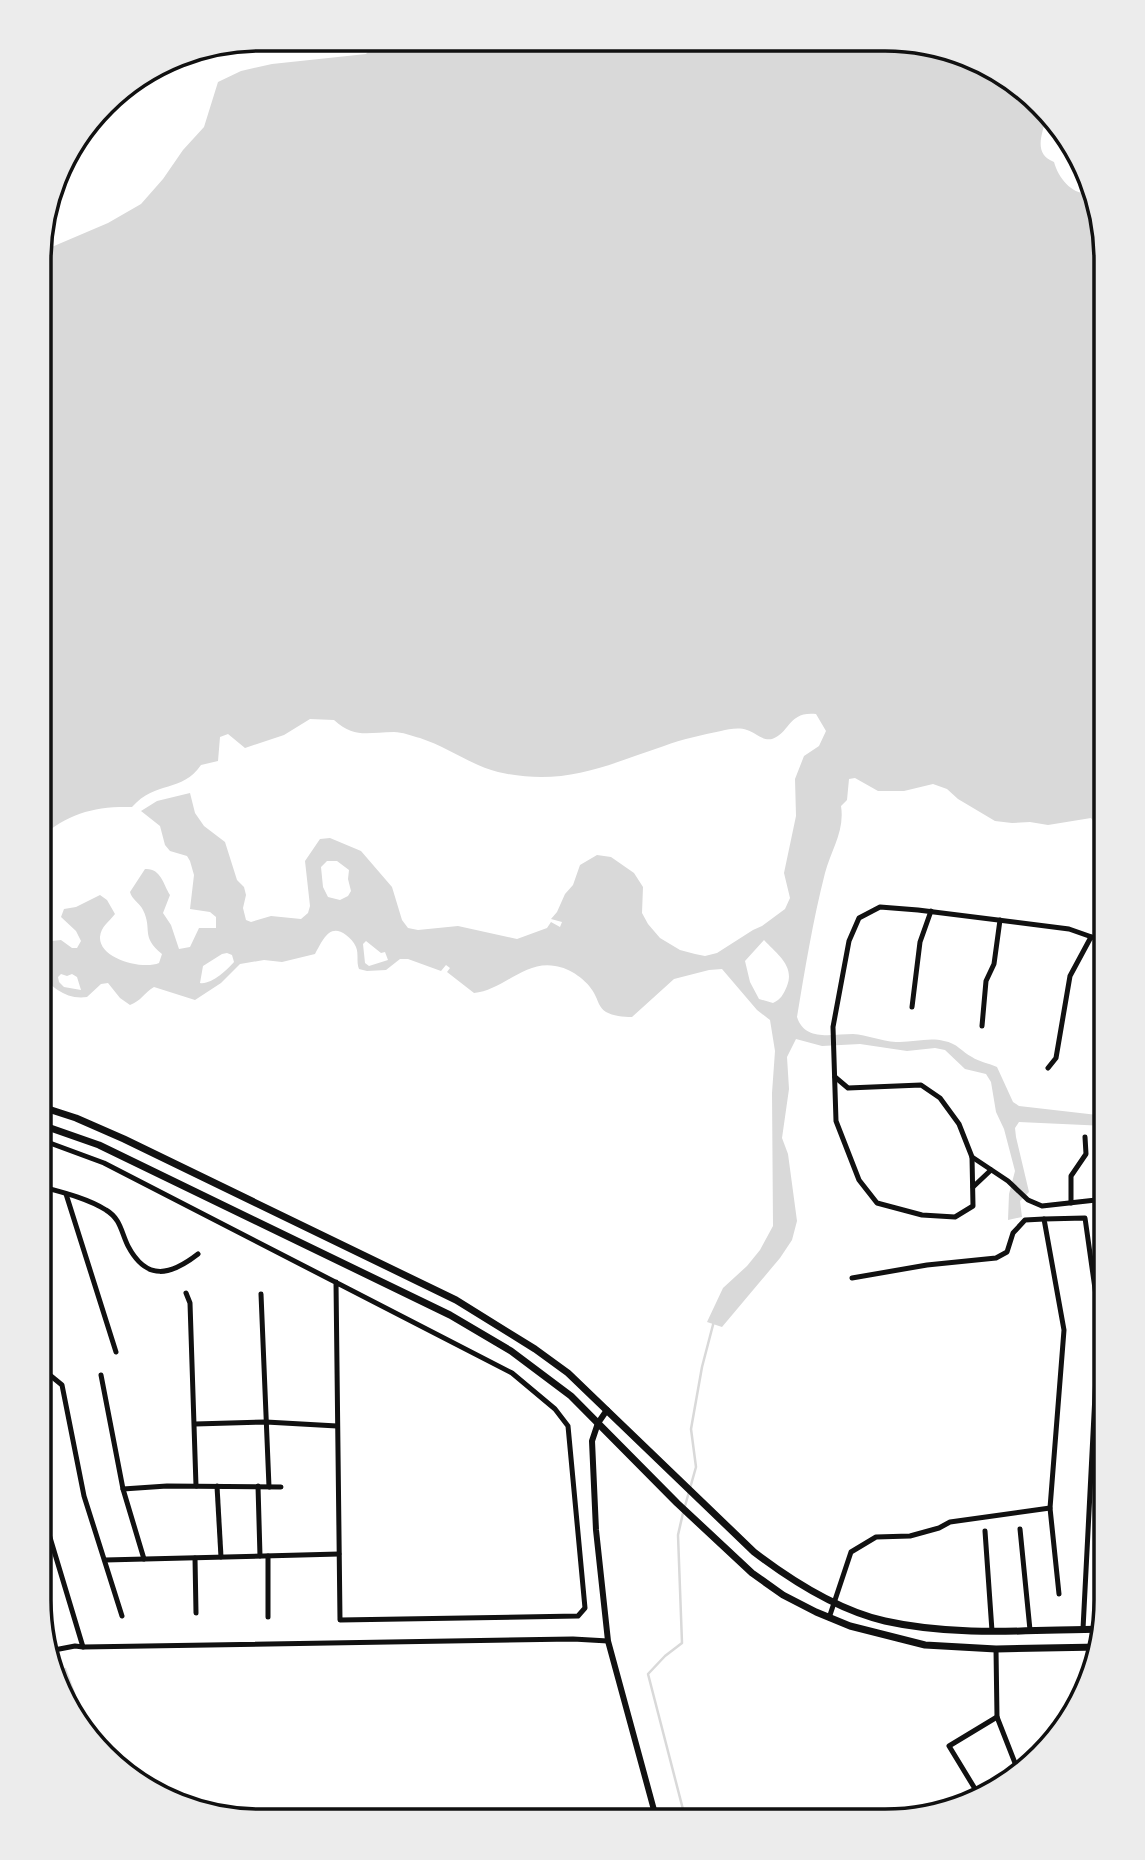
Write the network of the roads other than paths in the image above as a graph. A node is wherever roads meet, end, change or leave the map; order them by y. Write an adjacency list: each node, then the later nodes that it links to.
1 (931, 911): 2 (street); 5 (street); 8 (street)
2 (1000, 920): 3 (street); 6 (street)
3 (1091, 937): 4 (street); 7 (street)
4 (1094, 938)
5 (912, 1007)
6 (982, 1026)
7 (1048, 1068)
8 (835, 1077): 9 (street); 10 (street)
9 (848, 1088): 10 (street); 15 (street)
10 (835, 1100): 17 (street)
11 (51, 1110): 32 (main road)
12 (51, 1128): 35 (main road)
13 (1085, 1138): 21 (street)
14 (51, 1143): 25 (street)
15 (972, 1157): 16 (street); 17 (street)
16 (991, 1170): 17 (street); 21 (street)
17 (973, 1187)
18 (51, 1190): 19 (street)
19 (66, 1194): 23 (street); 29 (street)
20 (1094, 1199): 21 (street)
21 (1071, 1203)
22 (1044, 1219): 24 (street); 26 (street); 44 (street)
23 (198, 1254)
24 (852, 1278)
25 (335, 1282): 37 (street); 48 (street)
26 (1094, 1282)
27 (186, 1293): 36 (street)
28 (261, 1294): 34 (street)
29 (116, 1352)
30 (102, 1375): 43 (street)
31 (51, 1376): 54 (street)
32 (607, 1410): 35 (street); 56 (main road)
33 (1094, 1414): 61 (street)
34 (266, 1422): 36 (street); 37 (street); 41 (street)
35 (598, 1423): 60 (main road); 65 (street)
36 (195, 1424): 38 (street)
37 (337, 1426): 48 (street)
38 (196, 1486): 39 (street); 43 (street)
39 (217, 1486): 40 (street); 51 (street)
40 (258, 1486): 41 (street); 49 (street)
41 (269, 1487): 42 (street)
42 (281, 1487)
43 (123, 1489): 53 (street)
44 (1050, 1508): 55 (street); 56 (street)
45 (1020, 1529): 63 (street)
46 (985, 1531): 64 (street)
47 (51, 1541): 66 (street)
48 (339, 1554): 50 (street)
49 (260, 1556): 50 (street); 51 (street)
50 (268, 1556): 59 (street)
51 (220, 1557): 52 (street)
52 (195, 1558): 53 (street); 57 (street)
53 (144, 1559): 54 (street)
54 (104, 1560): 58 (street)
55 (1059, 1594)
56 (834, 1603): 60 (street); 64 (main road)
57 (196, 1613)
58 (122, 1616)
59 (268, 1617)
60 (829, 1618): 69 (main road)
61 (1083, 1629): 62 (main road); 63 (main road)
62 (1092, 1629)
63 (1030, 1630): 64 (main road)
64 (992, 1631)
65 (608, 1641): 66 (street); 73 (street)
66 (83, 1647): 68 (street)
67 (1088, 1647): 69 (main road)
68 (57, 1649)
69 (996, 1649): 70 (street)
70 (997, 1717): 71 (street); 72 (street)
71 (1015, 1764)
72 (975, 1788)
73 (654, 1809)

